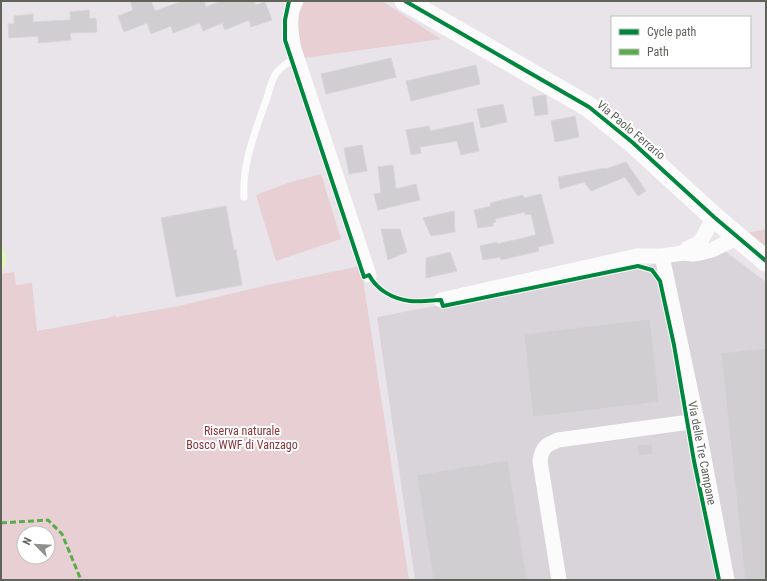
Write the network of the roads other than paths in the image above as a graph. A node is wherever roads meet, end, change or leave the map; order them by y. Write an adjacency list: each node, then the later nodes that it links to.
1 (296, 1): 3 (street)
2 (405, 1): 5 (street, Via Paolo Ferrario)
3 (297, 58): 4 (lane); 10 (street)
4 (244, 197)
5 (714, 217): 6 (street, Via Paolo Ferrario); 7 (street)
6 (738, 237): 7 (street); 9 (street, Via Paolo Ferrario)
7 (683, 253): 8 (street)
8 (662, 256): 11 (street); 12 (street, Via delle Tre Campane)
9 (766, 261)
10 (369, 275)
11 (441, 300)
12 (697, 421): 13 (street); 14 (street, Via delle Tre Campane)
13 (559, 580)
14 (727, 580)

